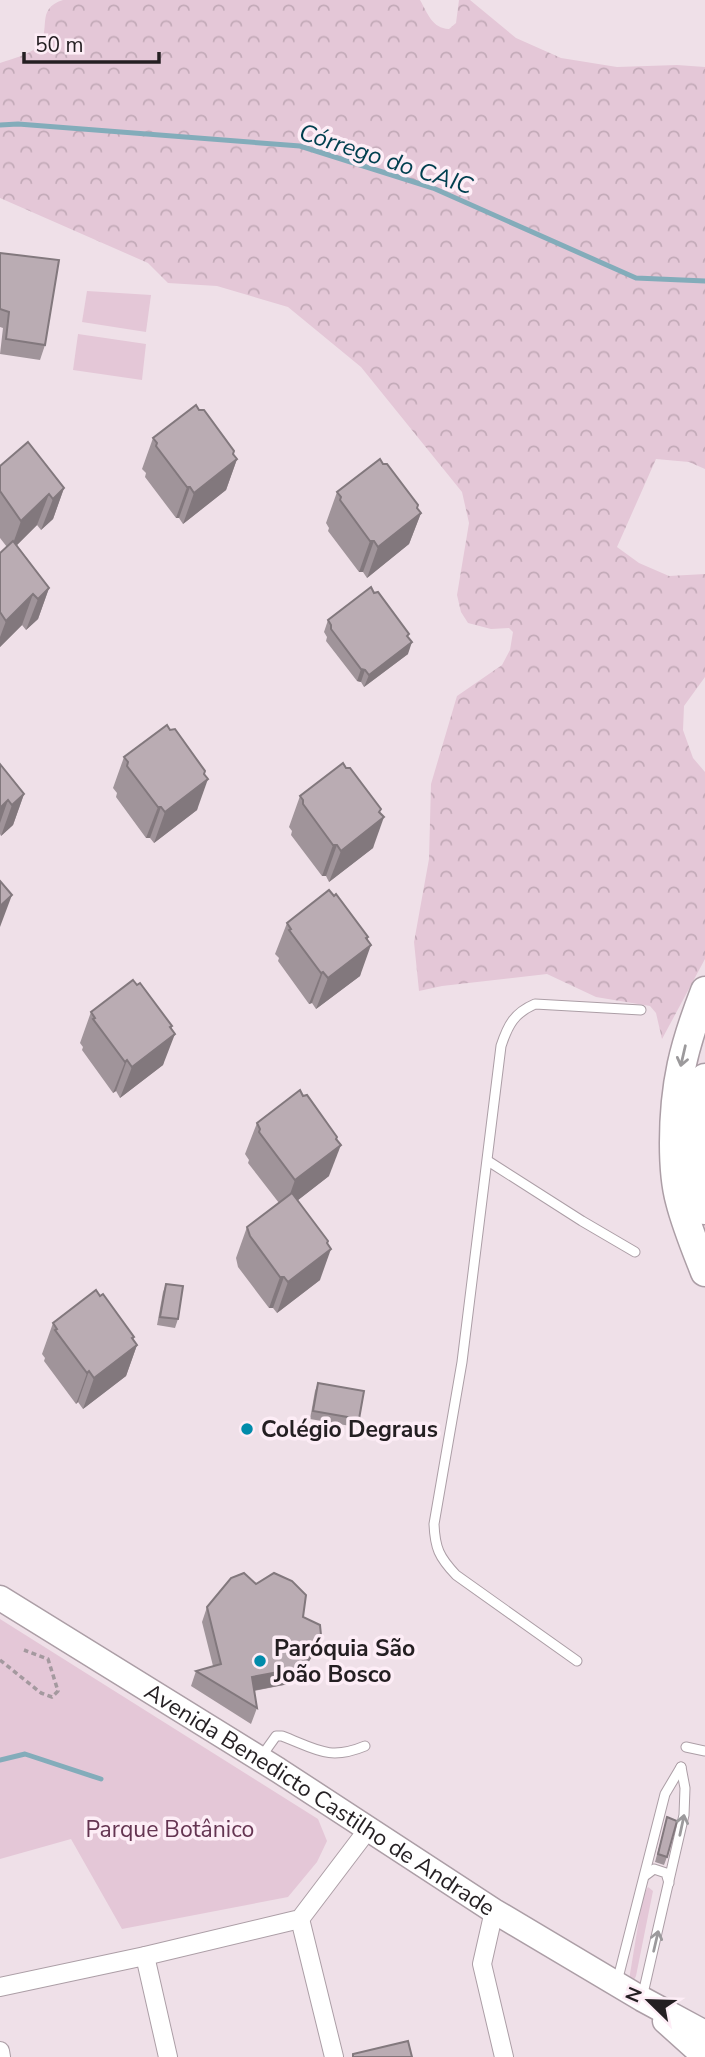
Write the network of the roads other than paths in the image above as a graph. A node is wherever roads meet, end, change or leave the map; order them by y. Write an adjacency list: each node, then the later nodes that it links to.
1 (705, 991): 7 (main road, one-way to 7)
2 (641, 1010): 4 (lane)
3 (705, 1078): 5 (main road)
4 (488, 1161): 6 (lane); 9 (lane)
5 (705, 1210)
6 (635, 1252)
7 (705, 1272)
8 (0, 1598): 13 (main road, Avenida Benedicto Castilho de Andrade)
9 (577, 1661)
10 (365, 1746): 13 (lane)
11 (686, 1747): 12 (lane)
12 (705, 1751)
13 (260, 1758): 14 (main road, Avenida Benedicto Castilho de Andrade)
14 (369, 1828): 17 (main road, Avenida Benedicto Castilho de Andrade); 18 (street)
15 (646, 1875): 16 (lane); 16 (lane, one-way to 15); 20 (lane)
16 (669, 1883): 22 (lane, one-way to 16)
17 (494, 1910): 20 (main road, Avenida Benedicto Castilho de Andrade); 28 (street)
18 (300, 1919): 19 (street); 27 (street)
19 (145, 1956): 21 (street); 26 (street)
20 (616, 1983): 22 (main road, Avenida Benedicto Castilho de Andrade)
21 (0, 1987)
22 (642, 1999): 23 (main road, Avenida Benedicto Castilho de Andrade); 29 (main road, Avenida Benedicto Castilho de Andrade)
23 (705, 2033)
24 (0, 2051): 25 (street)
25 (1, 2057)
26 (168, 2057)
27 (334, 2057)
28 (504, 2057)
29 (705, 2057)

